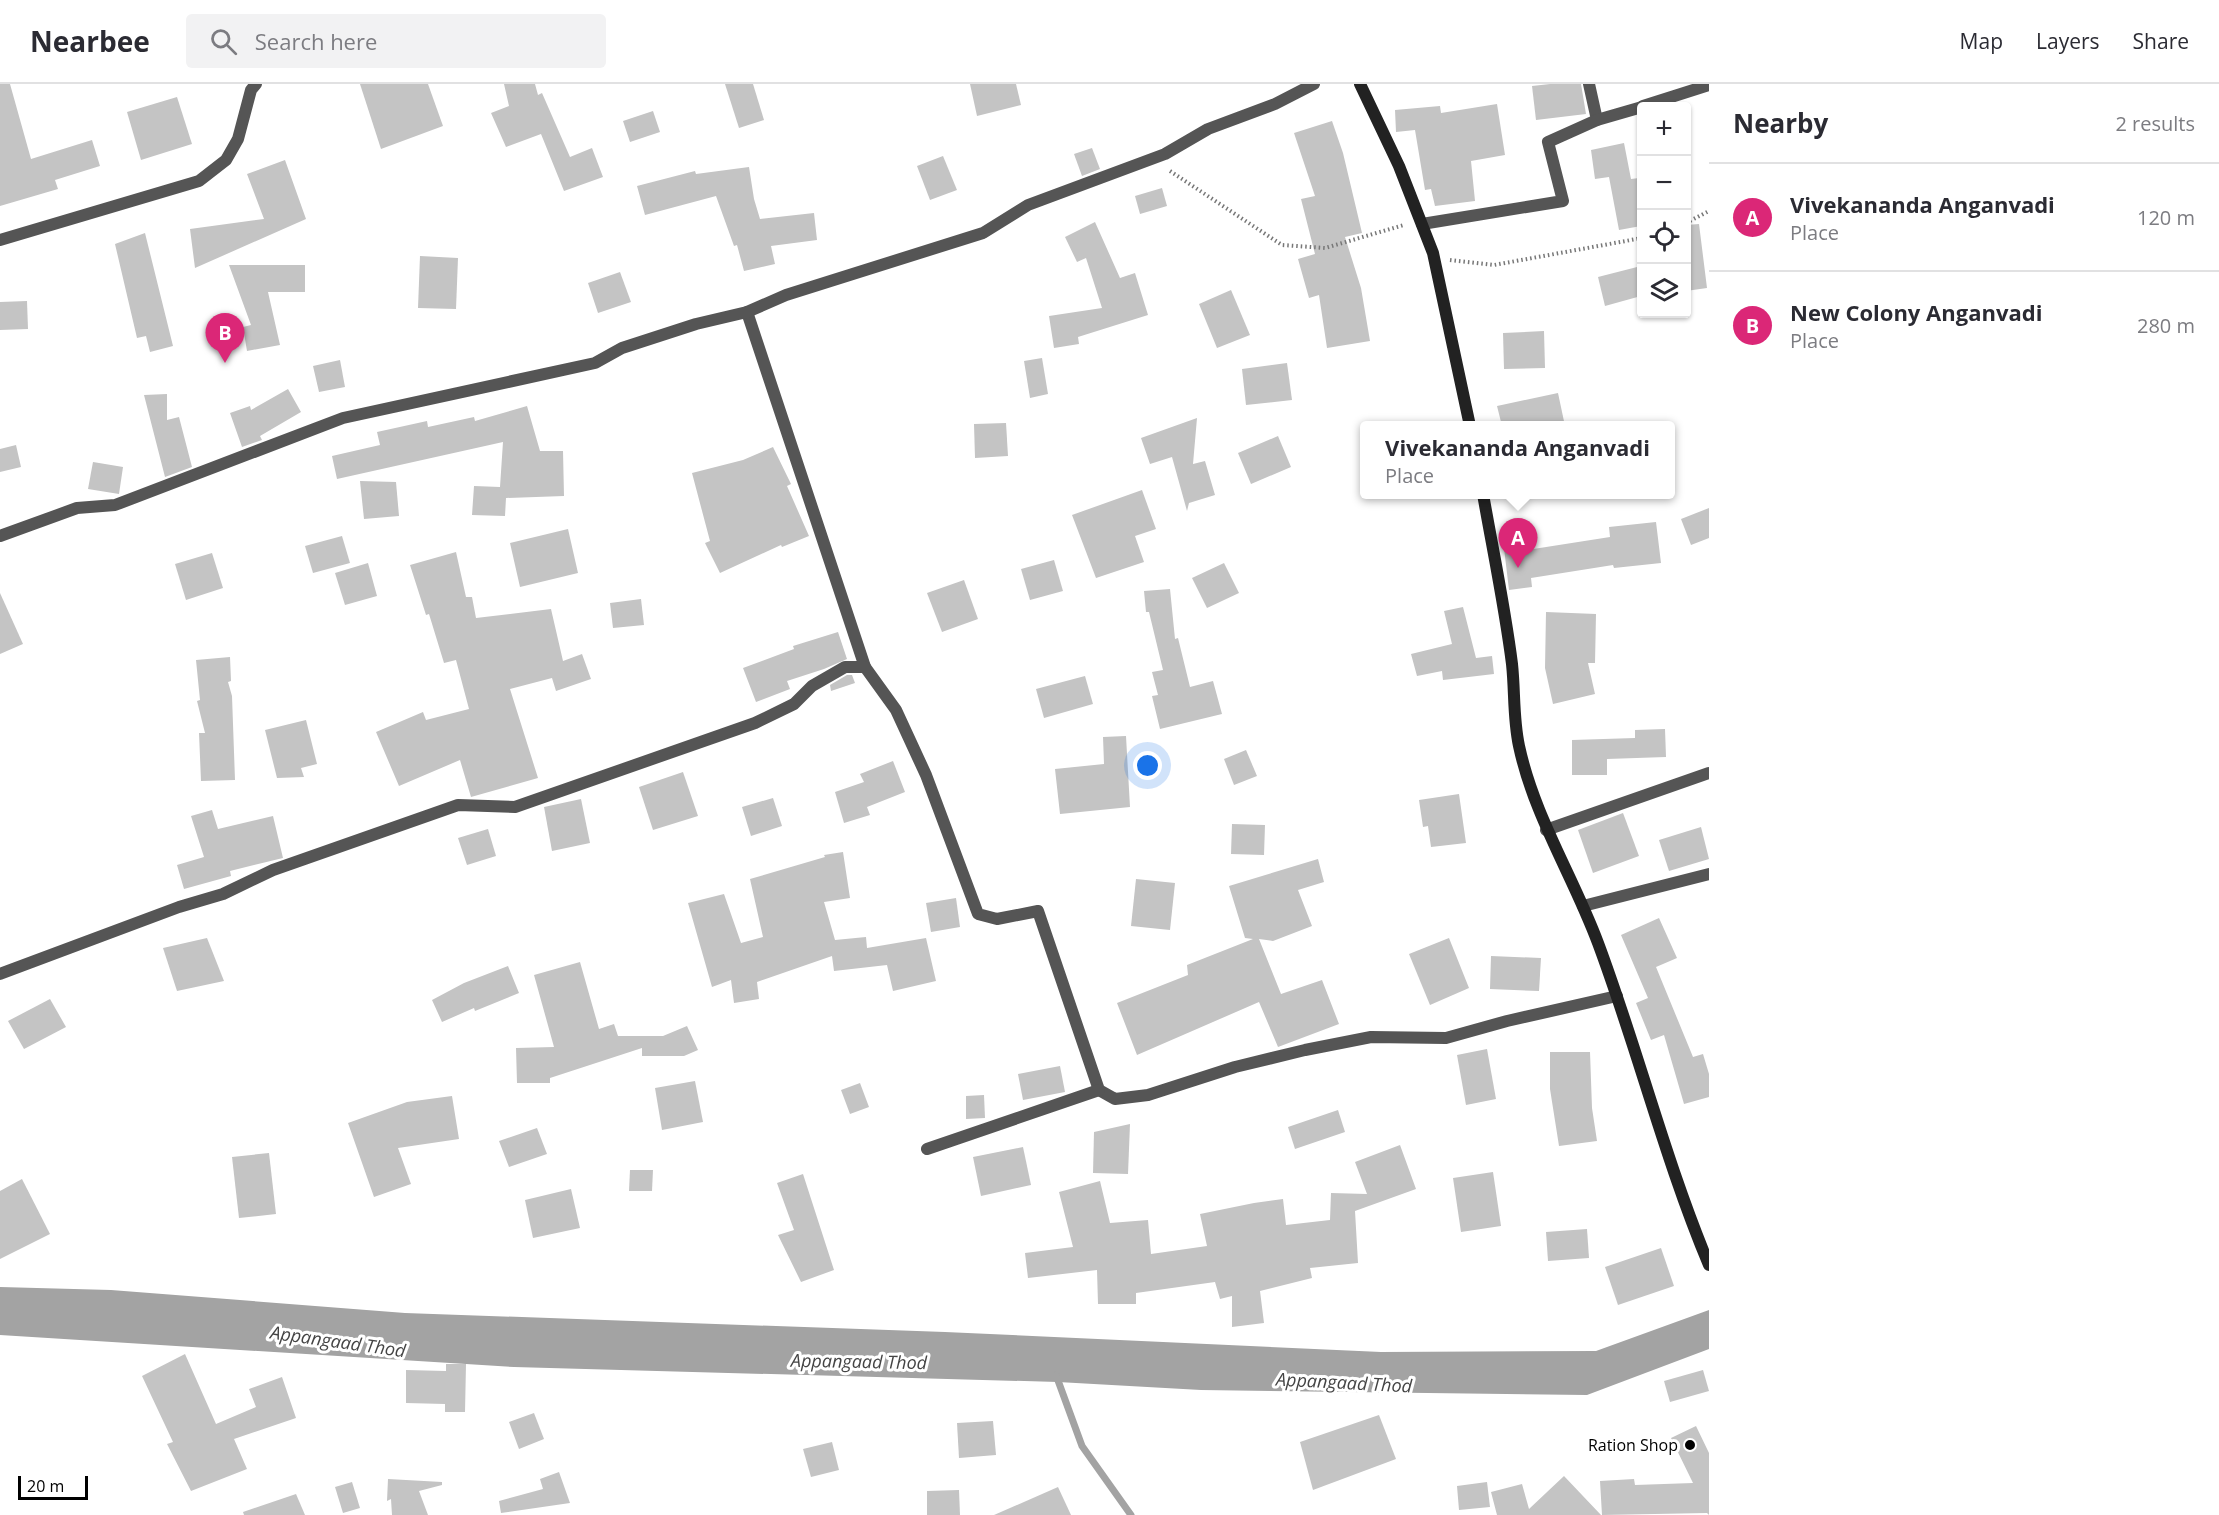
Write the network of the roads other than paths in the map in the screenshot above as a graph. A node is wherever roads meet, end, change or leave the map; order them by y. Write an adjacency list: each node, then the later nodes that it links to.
1 (256, 84): 10 (street)
2 (1314, 84): 11 (street)
3 (1360, 84): 9 (main road)
4 (1589, 84): 8 (street)
5 (1709, 85): 6 (street)
6 (1657, 102)
7 (1637, 108): 8 (street)
8 (1597, 120): 9 (street)
9 (1421, 222): 12 (main road)
10 (0, 240)
11 (747, 312): 14 (street); 15 (street)
12 (1469, 421)
13 (1484, 499): 17 (main road)
14 (0, 536)
15 (865, 667): 20 (street); 22 (street)
16 (1709, 773): 17 (street)
17 (1546, 830): 19 (main road)
18 (1709, 874): 19 (street)
19 (1582, 906): 21 (main road)
20 (0, 974)
21 (1617, 996): 22 (street); 24 (main road)
22 (1099, 1090): 23 (street)
23 (927, 1149)
24 (1709, 1265)

